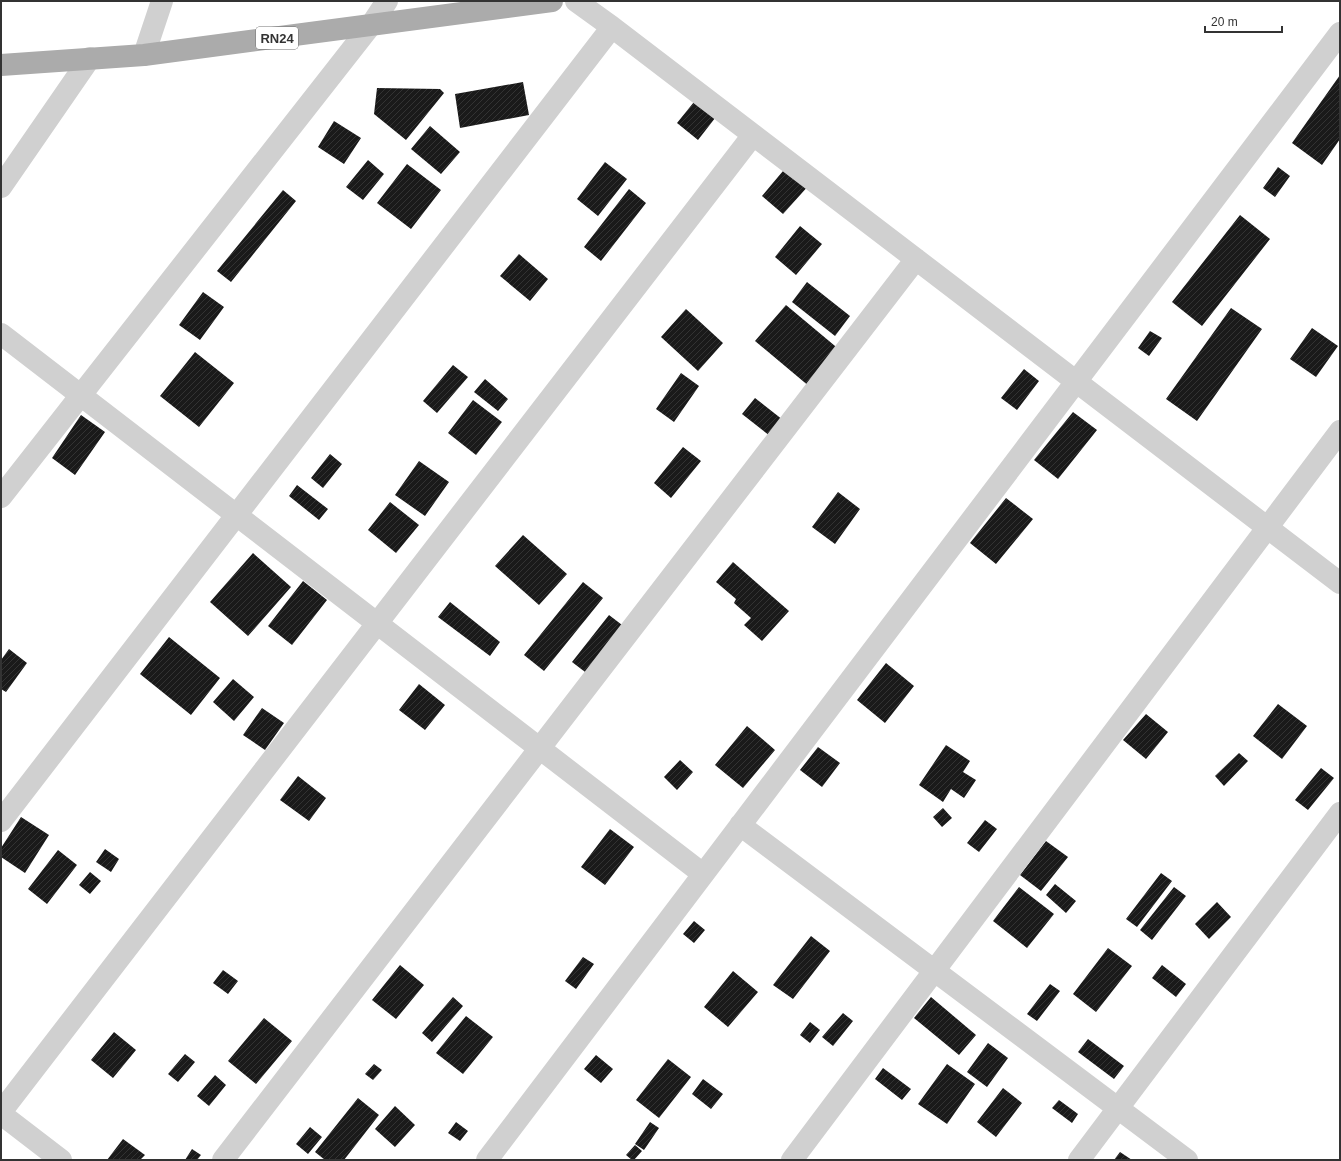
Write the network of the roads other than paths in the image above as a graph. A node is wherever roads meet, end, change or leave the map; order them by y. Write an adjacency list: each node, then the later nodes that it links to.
1 (162, 1): 8 (street)
2 (386, 1): 5 (street)
3 (552, 1): 5 (main road, RN24)
4 (576, 1): 6 (street)
5 (371, 25): 8 (main road, RN24); 16 (street)
6 (612, 27): 11 (street); 19 (street)
7 (1340, 33): 15 (street)
8 (144, 55): 9 (main road, RN24)
9 (90, 58): 10 (main road, RN24); 12 (street)
10 (1, 65)
11 (753, 135): 13 (street); 22 (street)
12 (1, 186)
13 (916, 260): 15 (street); 23 (street)
14 (1, 334): 16 (street)
15 (1076, 382): 20 (street); 26 (street)
16 (81, 395): 18 (street); 19 (street)
17 (1340, 431): 20 (street)
18 (1, 497)
19 (236, 515): 22 (street); 25 (street)
20 (1267, 528): 21 (street); 28 (street)
21 (1340, 583)
22 (377, 623): 23 (street); 30 (street)
23 (540, 748): 27 (street); 32 (street)
24 (1340, 813): 29 (street)
25 (1, 821)
26 (740, 825): 27 (street); 28 (street)
27 (703, 874): 33 (street)
28 (934, 971): 29 (street); 34 (street)
29 (1118, 1108): 35 (street); 36 (street)
30 (1, 1113): 31 (street)
31 (61, 1160)
32 (223, 1160)
33 (486, 1160)
34 (792, 1160)
35 (1079, 1160)
36 (1187, 1160)

